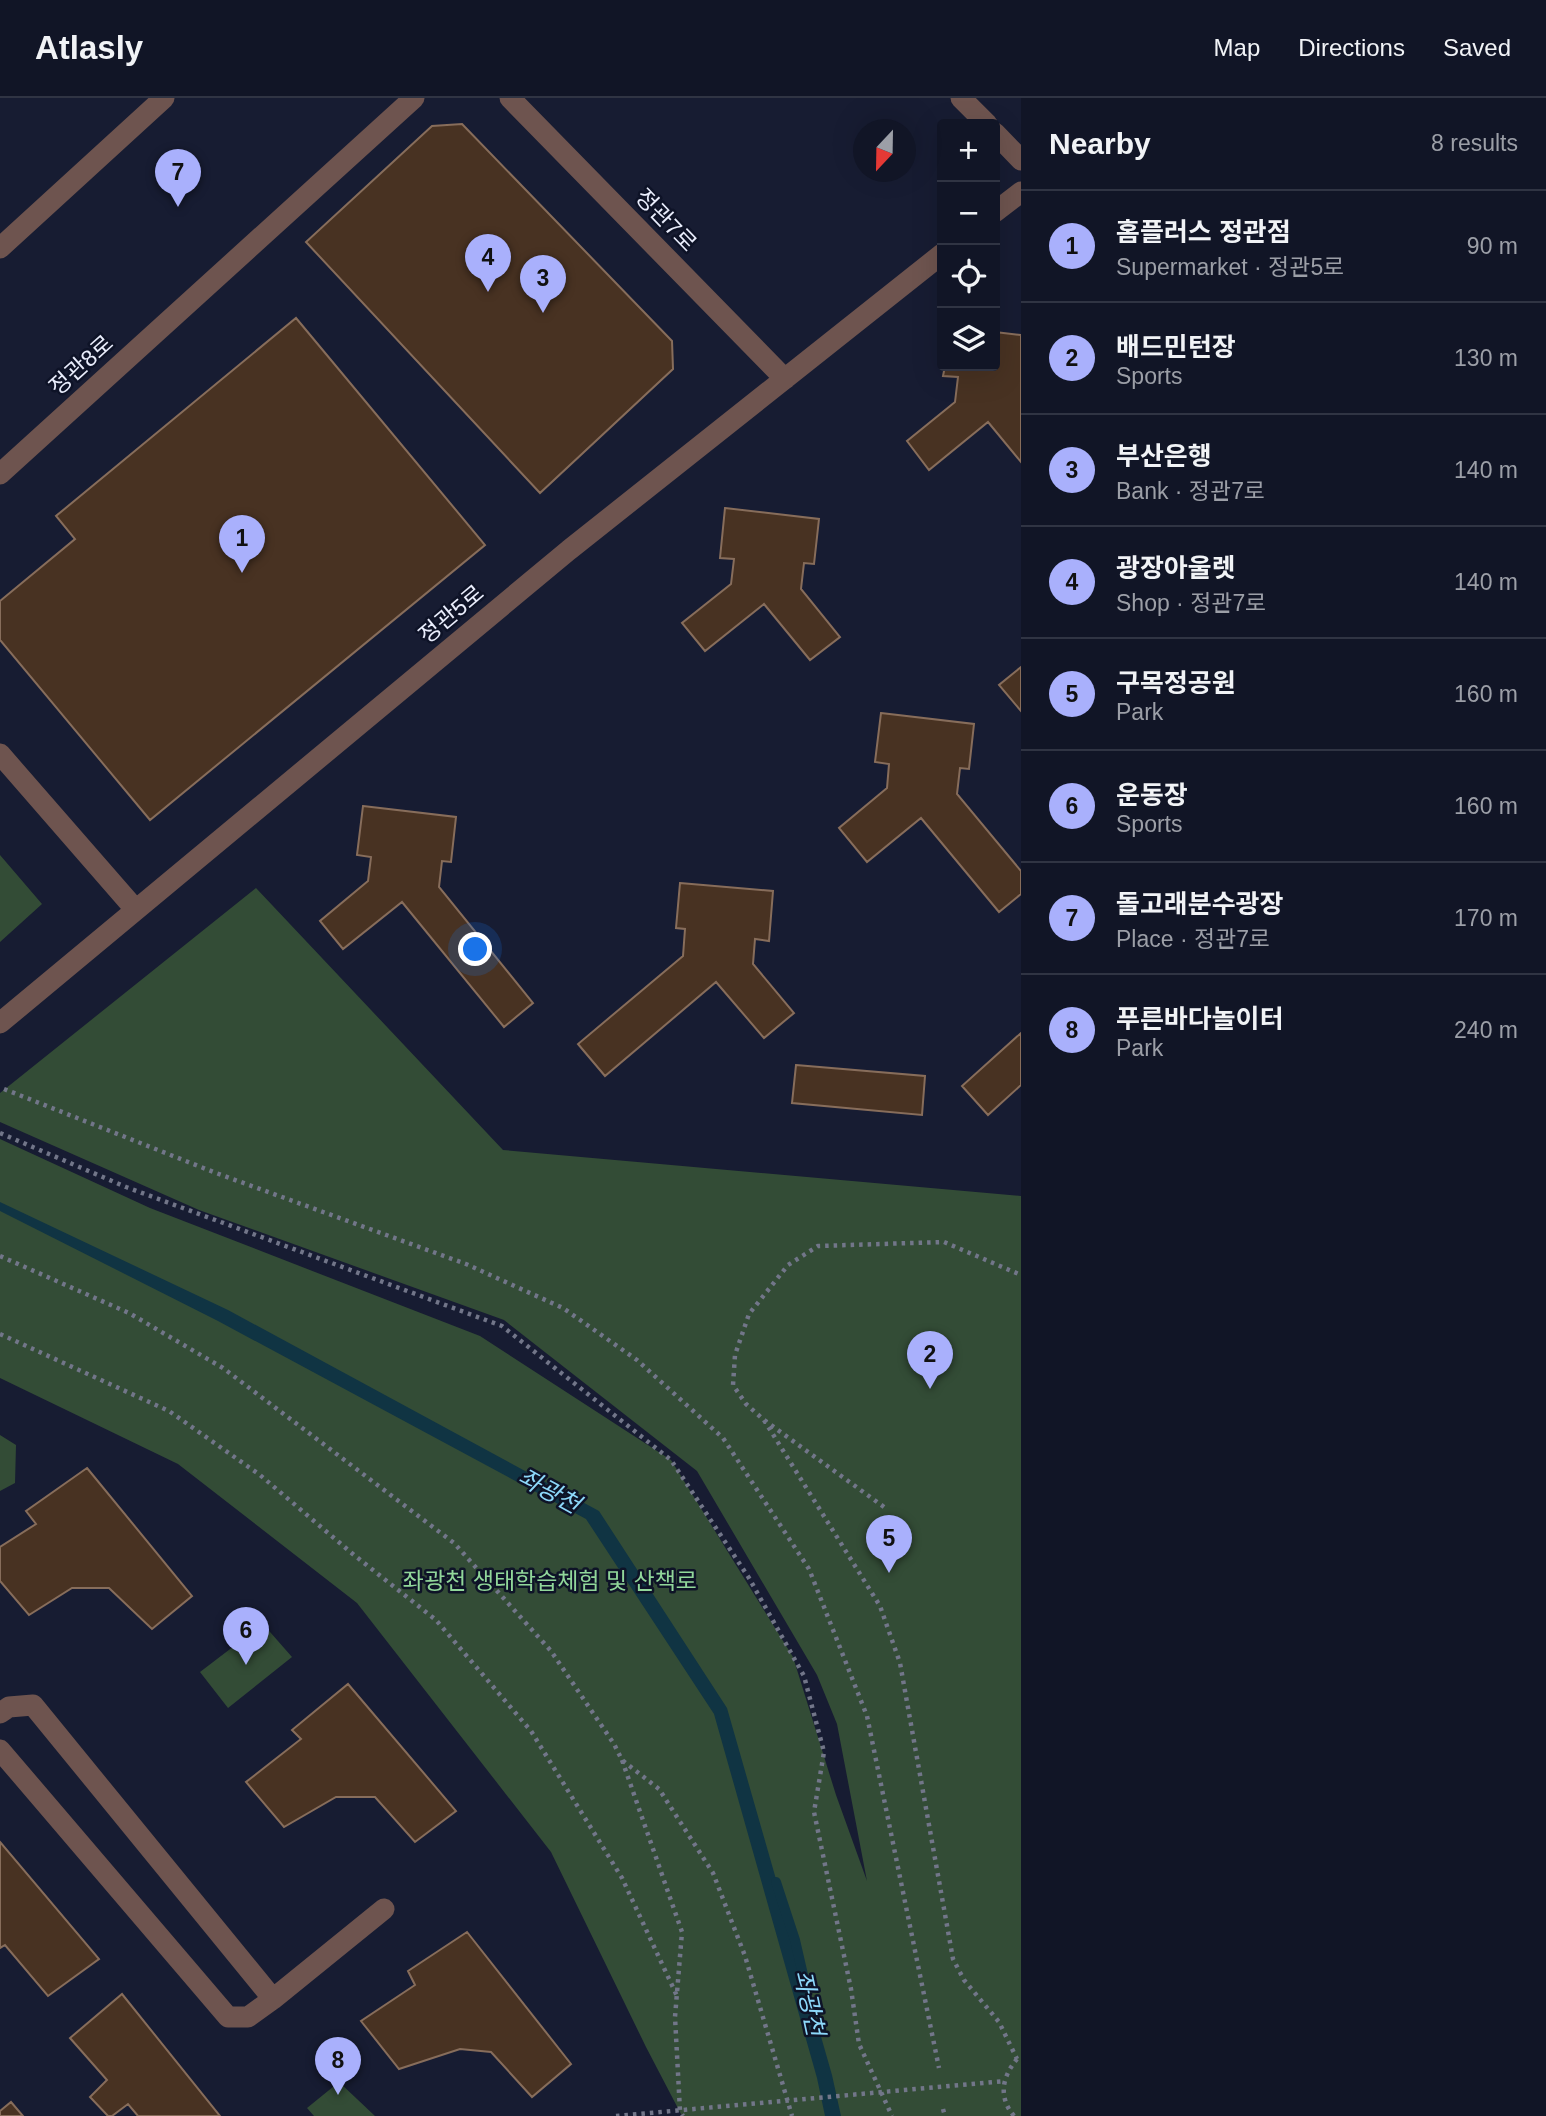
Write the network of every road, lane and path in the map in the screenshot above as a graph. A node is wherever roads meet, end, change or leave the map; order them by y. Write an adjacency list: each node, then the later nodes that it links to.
1 (164, 98): 10 (street)
2 (414, 98): 13 (street, 정관8로)
3 (510, 98): 12 (street, 정관7로)
4 (961, 98): 5 (street)
5 (982, 119)
6 (1000, 137): 7 (street)
7 (1021, 160)
8 (1021, 192): 9 (street)
9 (1000, 208)
10 (0, 248)
11 (937, 258): 12 (street, 정관5로)
12 (785, 379): 15 (street, 정관5로)
13 (0, 474)
14 (0, 754): 15 (street)
15 (135, 909): 16 (street, 정관5로)
16 (0, 1023)
17 (4, 1089): 31 (path)
18 (0, 1133): 37 (path)
19 (0, 1256): 26 (path)
20 (1021, 1275): 22 (path)
21 (0, 1334): 28 (path)
22 (764, 1420): 23 (path); 30 (path)
23 (884, 1507)
24 (0, 1713): 29 (street)
25 (0, 1750): 29 (street)
26 (622, 1760): 28 (path); 36 (path)
27 (383, 1909): 29 (street)
28 (677, 1996): 34 (path)
29 (273, 1999)
30 (1019, 2060): 32 (path)
31 (939, 2068)
32 (1005, 2081): 34 (path); 39 (path)
33 (943, 2109): 38 (path)
34 (682, 2113): 35 (path)
35 (616, 2116)
36 (792, 2116)
37 (892, 2116)
38 (945, 2116)
39 (1014, 2116)

